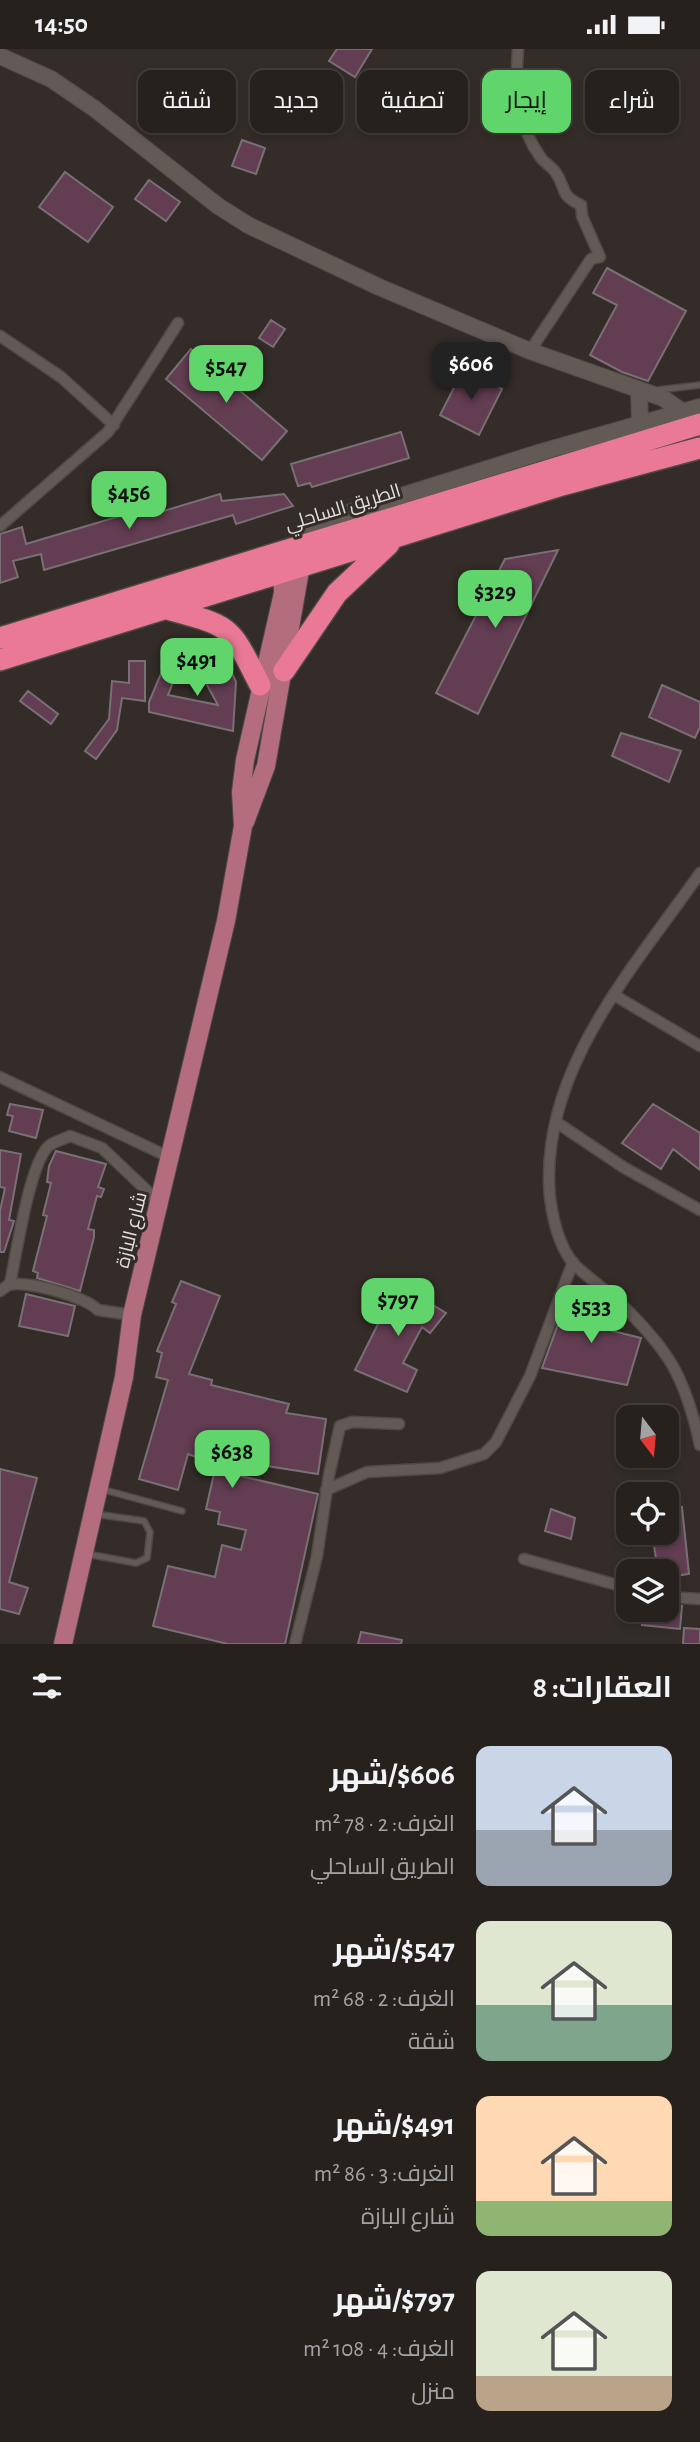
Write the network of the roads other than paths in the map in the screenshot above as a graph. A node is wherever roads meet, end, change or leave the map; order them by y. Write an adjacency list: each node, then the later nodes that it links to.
1 (518, 49): 5 (street)
2 (0, 56): 5 (street)
3 (178, 323): 11 (street)
4 (0, 337): 11 (street)
5 (530, 351): 7 (street)
6 (700, 385): 7 (lane)
7 (639, 391): 9 (street); 10 (street)
8 (700, 407): 9 (street)
9 (691, 418): 10 (street); 15 (highway, الطريق الساحلي)
10 (640, 424): 15 (street)
11 (114, 425): 13 (street)
12 (700, 448): 14 (highway)
13 (0, 526)
14 (395, 540): 17 (highway); 21 (highway)
15 (303, 544): 16 (highway, الطريق الساحلي); 17 (main road, شارع البازة)
16 (281, 551): 17 (main road, شارع البازة); 19 (highway, الطريق الساحلي)
17 (293, 570): 18 (highway); 21 (main road, شارع البازة); 22 (main road, شارع البازة)
18 (165, 608): 20 (highway); 22 (highway)
19 (0, 638)
20 (0, 660)
21 (284, 671): 23 (main road, شارع البازة)
22 (260, 685): 23 (main road, شارع البازة)
23 (243, 826): 29 (main road, شارع البازة)
24 (700, 873): 25 (street)
25 (614, 995): 26 (street); 28 (street)
26 (700, 1046)
27 (0, 1077): 29 (street)
28 (556, 1122): 31 (street); 32 (street)
29 (171, 1158): 30 (main road, شارع البازة)
30 (160, 1205): 33 (street); 34 (main road, شارع البازة)
31 (700, 1210)
32 (573, 1262): 36 (street); 38 (street)
33 (5, 1287): 34 (street)
34 (132, 1315): 37 (main road, شارع البازة)
35 (399, 1424): 38 (street)
36 (700, 1445)
37 (98, 1488): 39 (lane); 40 (main road, شارع البازة)
38 (326, 1490): 47 (street)
39 (183, 1511)
40 (92, 1514): 41 (main road, شارع البازة); 41 (lane)
41 (83, 1553): 46 (main road, شارع البازة)
42 (524, 1559): 43 (street)
43 (616, 1585)
44 (679, 1598): 45 (street)
45 (700, 1599)
46 (63, 1644)
47 (295, 1644)

